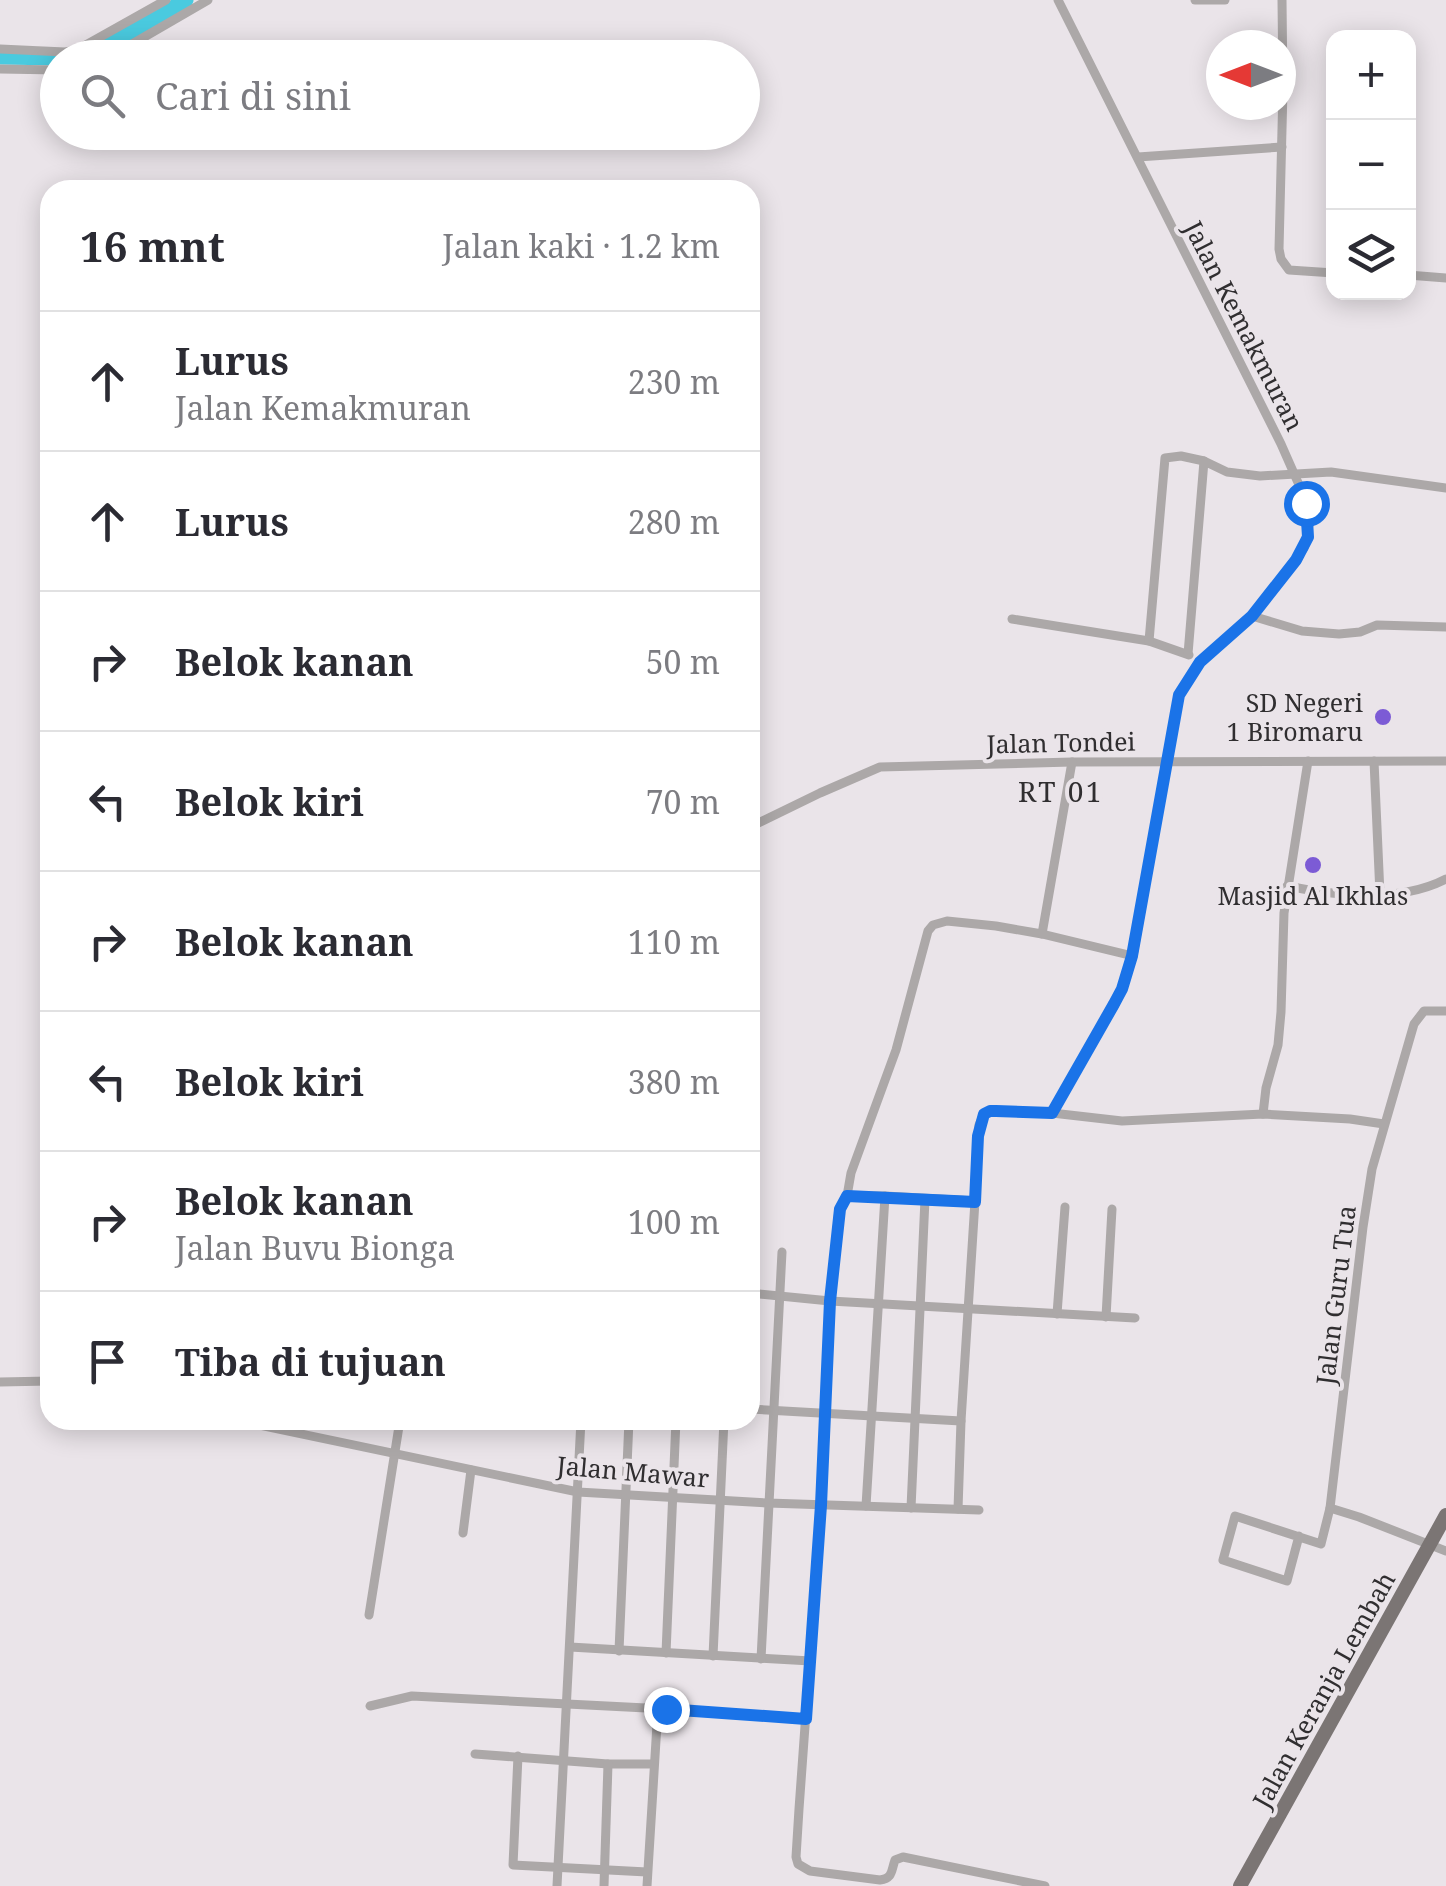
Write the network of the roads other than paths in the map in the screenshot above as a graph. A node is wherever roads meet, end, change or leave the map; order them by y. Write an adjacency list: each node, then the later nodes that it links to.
1 (166, 0): 7 (street)
2 (208, 0): 8 (street)
3 (1058, 0): 14 (street, Jalan Kemakmuran)
4 (1196, 0): 5 (street)
5 (1225, 0)
6 (1282, 0): 13 (street)
7 (95, 40)
8 (139, 40)
9 (0, 50): 10 (street)
10 (40, 51)
11 (0, 69): 12 (street)
12 (40, 70)
13 (1282, 147): 14 (street); 15 (street)
14 (1138, 157): 19 (street, Jalan Kemakmuran)
15 (1326, 272)
16 (1416, 276): 17 (street)
17 (1446, 278)
18 (1204, 461): 19 (street); 24 (street); 25 (street)
19 (1294, 475): 20 (street); 21 (street, Jalan Kemakmuran)
20 (1446, 488)
21 (1252, 616): 23 (street); 26 (street, Jalan Kemakmuran)
22 (1012, 619): 24 (street)
23 (1446, 626)
24 (1150, 642): 25 (street)
25 (1188, 654): 26 (street)
26 (1200, 662): 31 (street, Jalan Kemakmuran)
27 (1308, 761): 28 (street, Jalan Tondei); 31 (street, Jalan Tondei); 34 (street)
28 (1374, 761): 29 (street, Jalan Tondei); 35 (street)
29 (1446, 761)
30 (1072, 762): 31 (street, Jalan Tondei); 32 (street, Jalan Tondei); 36 (street)
31 (1168, 762): 37 (street, Jalan Kemakmuran)
32 (760, 822)
33 (1446, 879): 35 (street)
34 (1287, 886): 35 (street); 40 (street)
35 (1380, 894)
36 (1042, 934): 37 (street); 42 (street)
37 (1132, 956): 39 (street, Jalan Kemakmuran)
38 (1446, 1011): 41 (street, Jalan Guru Tua)
39 (1052, 1113): 40 (street); 45 (street)
40 (1263, 1114): 41 (street)
41 (1384, 1124): 82 (street, Jalan Guru Tua)
42 (847, 1196): 43 (street); 51 (street)
43 (885, 1196): 44 (street); 52 (street)
44 (925, 1200): 45 (street); 53 (street)
45 (975, 1202): 54 (street)
46 (1065, 1208): 55 (street)
47 (1112, 1209): 56 (street)
48 (782, 1252): 50 (street)
49 (760, 1293): 50 (street)
50 (779, 1294): 51 (street); 61 (street)
51 (830, 1301): 52 (street); 62 (street)
52 (879, 1302): 53 (street); 63 (street)
53 (920, 1306): 54 (street); 64 (street)
54 (968, 1309): 55 (street); 65 (street)
55 (1057, 1314): 56 (street)
56 (1106, 1316): 57 (street)
57 (1135, 1318)
58 (40, 1381): 59 (street)
59 (0, 1382)
60 (760, 1410): 61 (street)
61 (773, 1411): 62 (street); 78 (street)
62 (826, 1413): 63 (street); 79 (street)
63 (870, 1416): 64 (street); 80 (street)
64 (914, 1420): 65 (street); 81 (street)
65 (961, 1421): 83 (street)
66 (305, 1430): 72 (street, Jalan Mawar)
67 (398, 1430): 72 (street)
68 (581, 1430): 74 (street)
69 (629, 1430): 75 (street)
70 (675, 1430): 76 (street)
71 (724, 1430): 77 (street)
72 (394, 1454): 73 (street, Jalan Mawar); 90 (street)
73 (471, 1470): 74 (street, Jalan Mawar); 86 (street)
74 (578, 1492): 75 (street, Jalan Mawar); 91 (street)
75 (626, 1495): 76 (street, Jalan Mawar); 92 (street)
76 (672, 1497): 77 (street, Jalan Mawar); 93 (street)
77 (720, 1500): 78 (street, Jalan Mawar); 94 (street)
78 (768, 1503): 79 (street, Jalan Mawar); 95 (street)
79 (821, 1505): 80 (street, Jalan Mawar); 96 (street)
80 (866, 1506): 81 (street, Jalan Mawar)
81 (911, 1508): 83 (street, Jalan Mawar)
82 (1330, 1508): 87 (street); 88 (street)
83 (958, 1509): 84 (street, Jalan Mawar)
84 (979, 1510)
85 (1446, 1515): 88 (main road, Jalan Keranja Lembah)
86 (463, 1533)
87 (1298, 1536): 87 (street)
88 (1430, 1544): 89 (street); 113 (main road, Jalan Keranja Lembah)
89 (1446, 1551)
90 (369, 1615)
91 (570, 1646): 92 (street); 97 (street)
92 (619, 1651): 93 (street)
93 (666, 1654): 94 (street)
94 (713, 1656): 95 (street)
95 (760, 1659): 96 (street)
96 (811, 1662): 100 (street)
97 (568, 1705): 98 (street); 99 (street); 103 (street)
98 (370, 1706)
99 (658, 1708): 100 (street); 105 (street)
100 (806, 1719): 112 (street)
101 (476, 1754): 102 (street)
102 (518, 1756): 103 (street); 106 (street)
103 (564, 1760): 104 (street); 106 (street)
104 (608, 1764): 105 (street); 107 (street)
105 (654, 1764): 108 (street)
106 (557, 1867): 107 (street); 109 (street)
107 (605, 1870): 108 (street); 110 (street)
108 (648, 1872): 111 (street)
109 (556, 1886)
110 (604, 1886)
111 (647, 1886)
112 (1046, 1886)
113 (1240, 1886)

